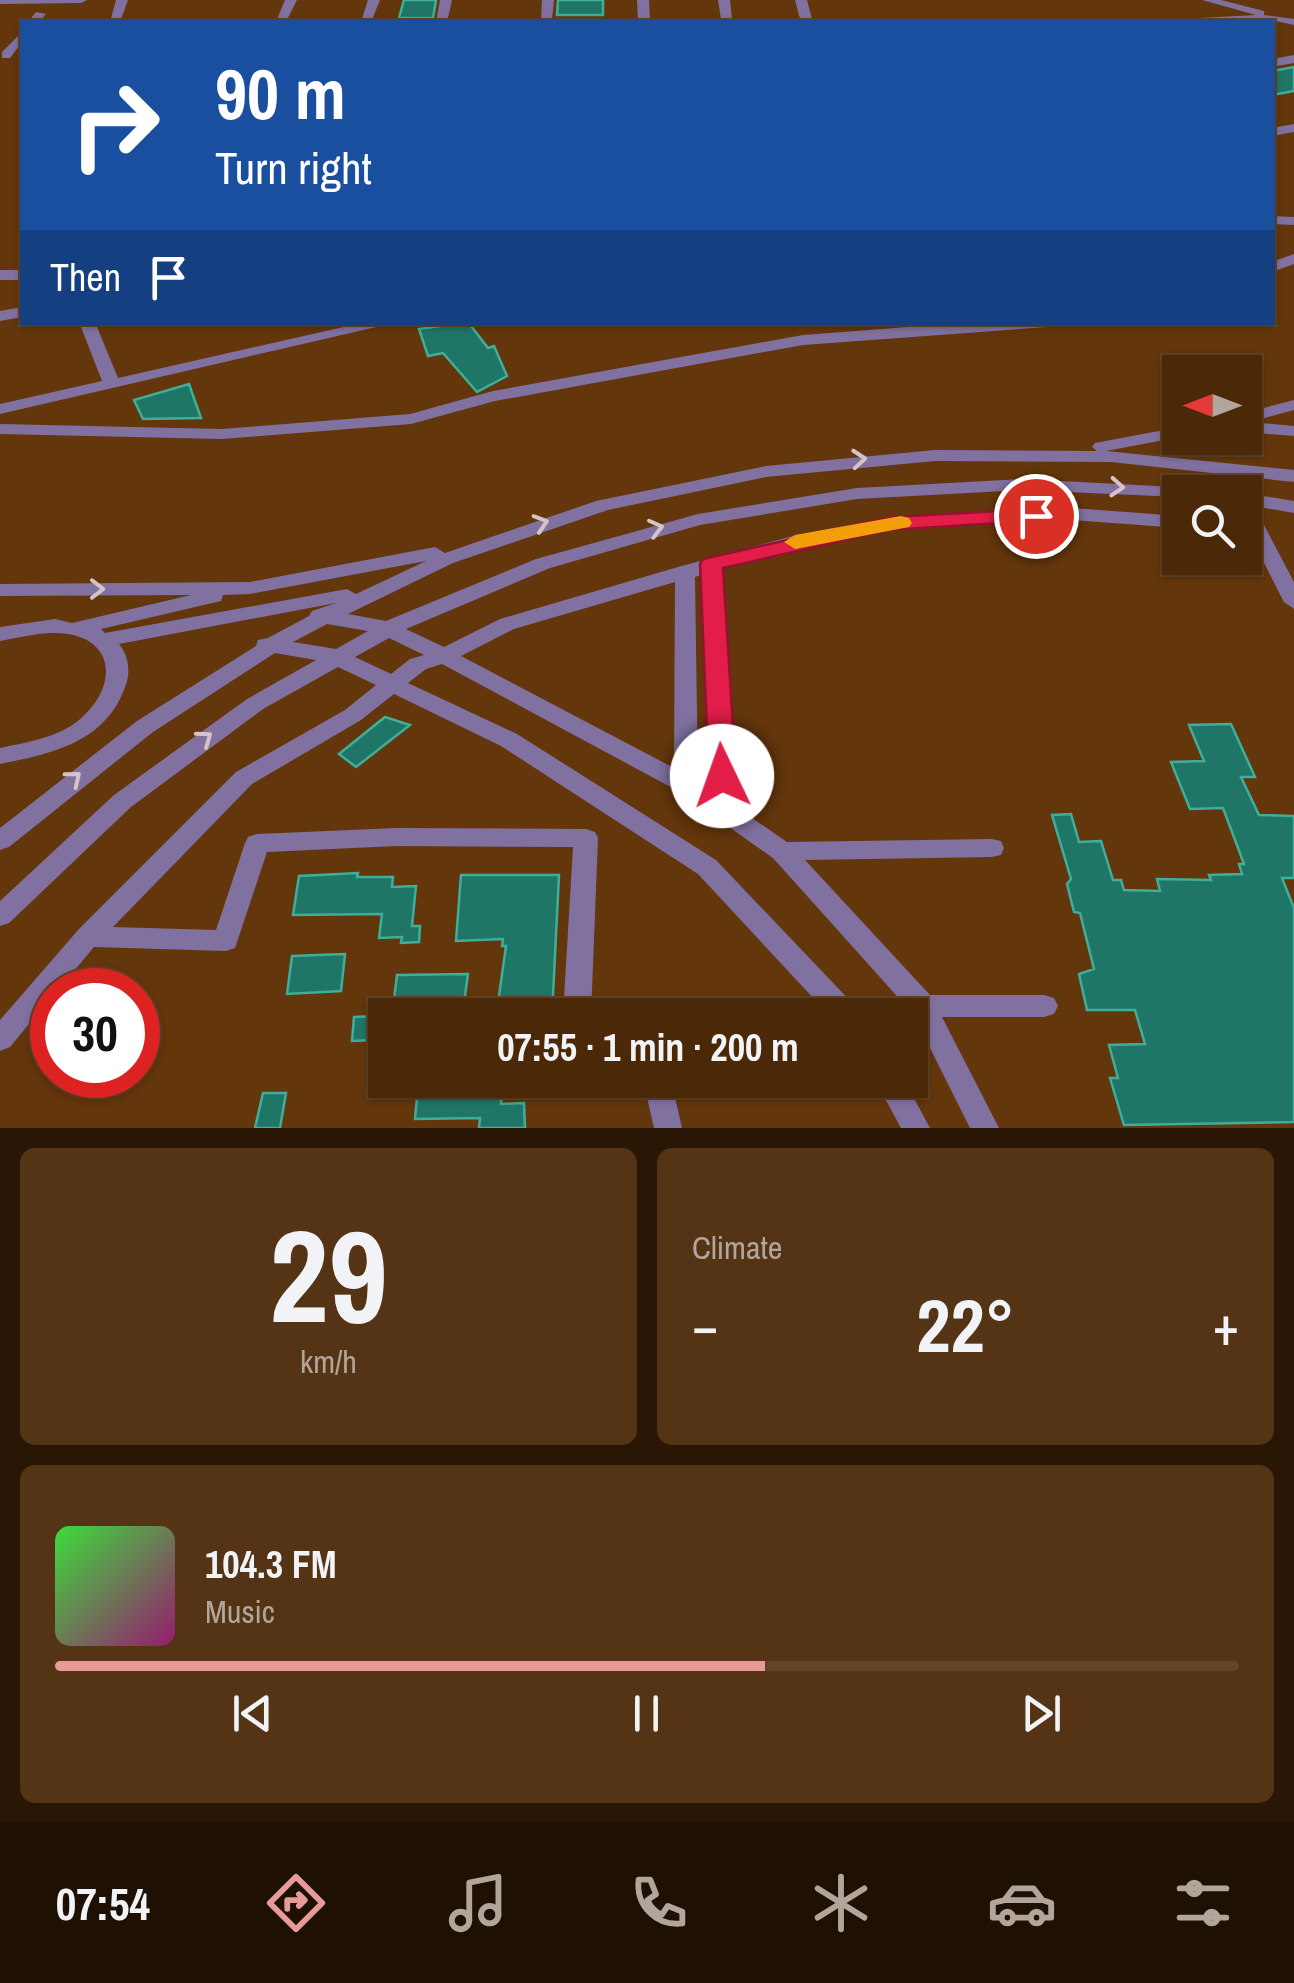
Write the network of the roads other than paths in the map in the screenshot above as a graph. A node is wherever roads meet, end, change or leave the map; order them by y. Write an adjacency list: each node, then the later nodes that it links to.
1 (0, 0): 2 (street)
2 (81, 0)
3 (1208, 0): 4 (street)
4 (1276, 18): 5 (street); 6 (street)
5 (1228, 20)
6 (1294, 22)
7 (20, 36): 8 (street)
8 (3, 55)
9 (89, 325): 12 (street)
10 (376, 325): 12 (street)
11 (974, 325): 17 (street)
12 (111, 382): 14 (street)
13 (1294, 405): 15 (street)
14 (0, 409)
15 (1262, 413)
16 (1262, 428): 18 (street)
17 (0, 429)
18 (1294, 430)
19 (1162, 436): 20 (street)
20 (1070, 454): 21 (street); 26 (street, one-way to 20)
21 (1294, 476)
22 (1162, 490): 37 (street, one-way to 22)
23 (1262, 504): 24 (street)
24 (1294, 506)
25 (1162, 521): 28 (street)
26 (478, 545): 30 (street); 32 (street)
27 (1262, 548): 33 (street)
28 (712, 564): 29 (street); 45 (street)
29 (685, 571): 41 (street); 44 (street)
30 (250, 588): 31 (street, one-way to 30); 36 (street)
31 (0, 590)
32 (373, 590): 34 (street); 38 (street)
33 (1294, 602)
34 (320, 616): 37 (street); 39 (street)
35 (6, 626): 36 (street)
36 (76, 628): 38 (street)
37 (387, 628): 40 (street); 41 (street)
38 (103, 640): 43 (street)
39 (266, 645): 40 (street); 46 (street, one-way to 39)
40 (334, 656): 42 (street); 49 (street, one-way to 40)
41 (444, 656): 42 (street); 44 (street)
42 (392, 684): 50 (street); 52 (street)
43 (0, 756)
44 (686, 785): 45 (street)
45 (724, 812): 48 (street)
46 (0, 841)
47 (992, 848): 48 (street)
48 (782, 851): 53 (street)
49 (0, 916)
50 (88, 936): 51 (street); 57 (street)
51 (578, 998)
52 (830, 998)
53 (916, 998)
54 (928, 1006): 55 (street)
55 (1044, 1006)
56 (928, 1016): 62 (street)
57 (0, 1038)
58 (662, 1098): 60 (street)
59 (899, 1098): 61 (street)
60 (668, 1128)
61 (916, 1128)
62 (985, 1128)

